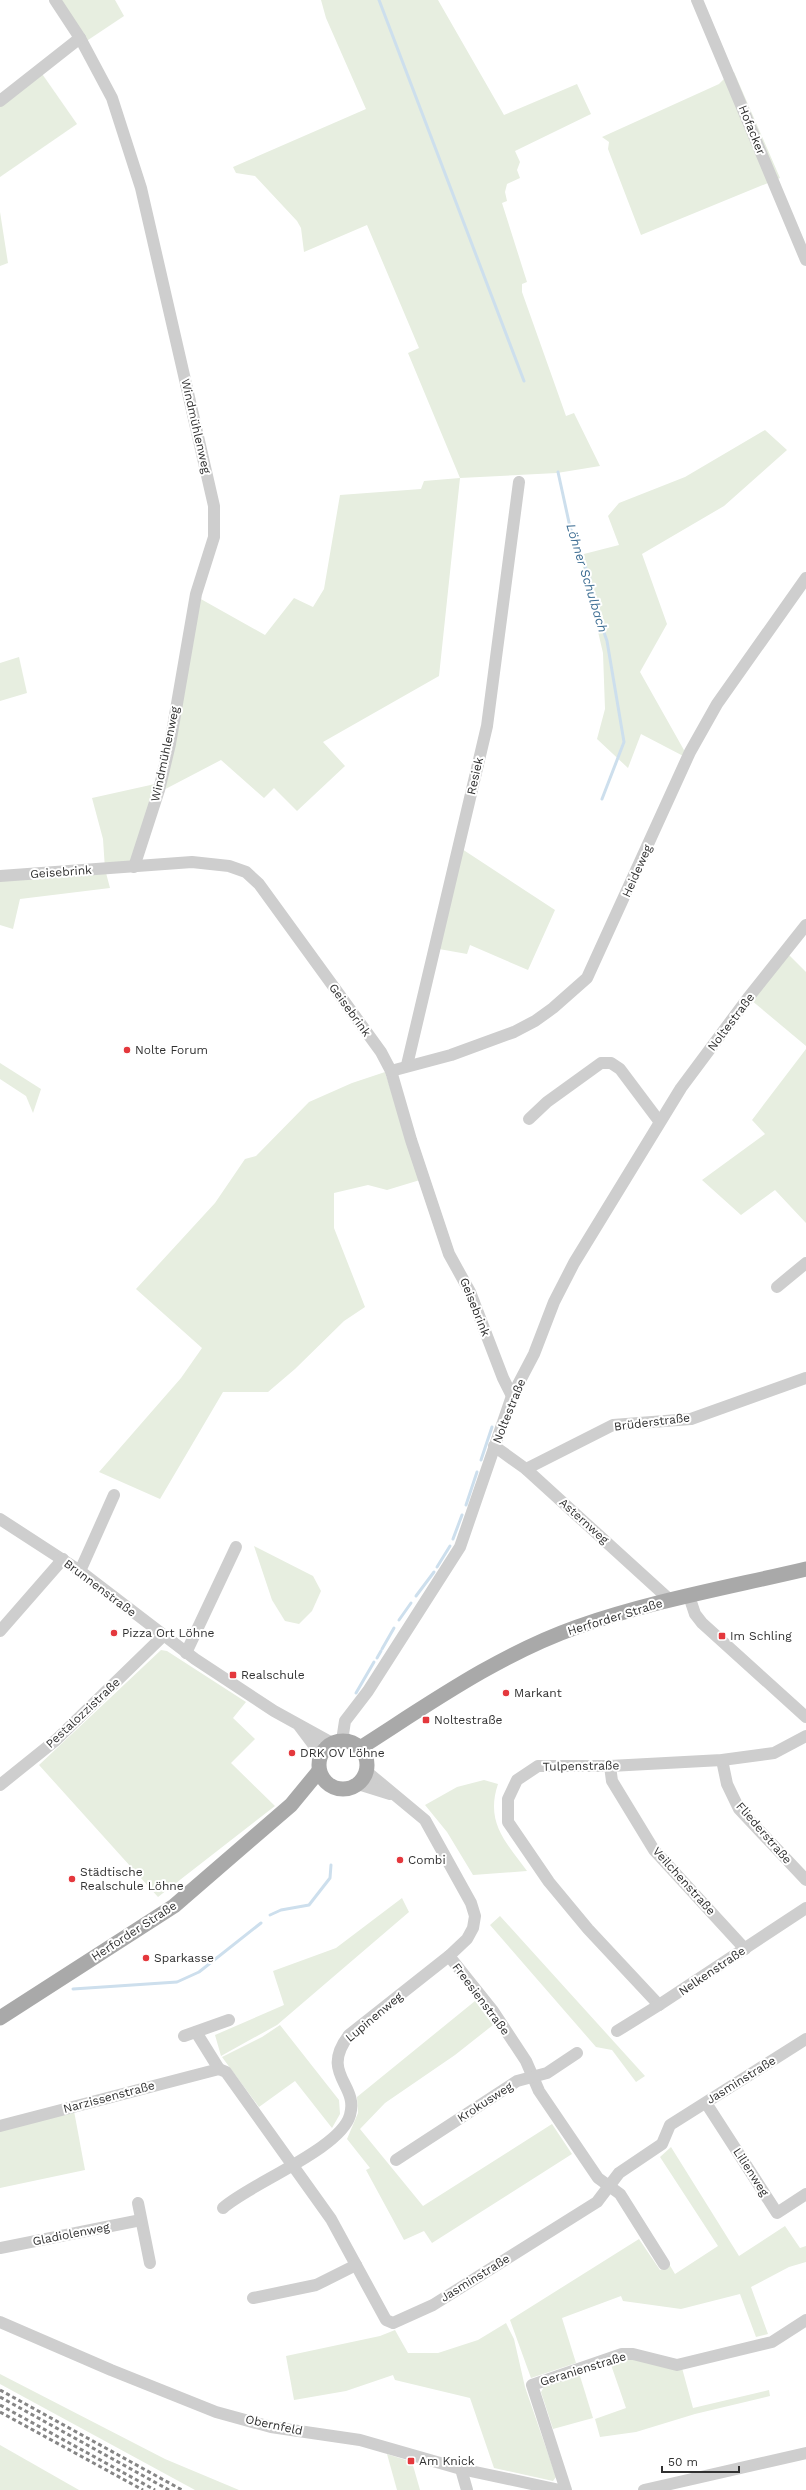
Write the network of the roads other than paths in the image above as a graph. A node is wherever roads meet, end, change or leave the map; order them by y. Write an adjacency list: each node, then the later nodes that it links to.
1 (55, 0): 3 (street, Windmühlenweg)
2 (697, 0): 5 (street, Hofacker)
3 (80, 38): 4 (street); 8 (street, Windmühlenweg)
4 (0, 100)
5 (806, 260)
6 (520, 482): 11 (street, Resiek)
7 (806, 578): 11 (street, Heideweg)
8 (134, 867): 9 (street, Geisebrink); 12 (street, Geisebrink)
9 (0, 876)
10 (806, 926): 14 (street, Noltestraße)
11 (407, 1065): 12 (street, Heideweg)
12 (391, 1071): 18 (street, Geisebrink)
13 (529, 1119): 14 (street)
14 (659, 1121): 18 (street, Noltestraße)
15 (806, 1263): 16 (street)
16 (777, 1287)
17 (806, 1378): 20 (street, Brüderstraße)
18 (512, 1396): 19 (street, Noltestraße)
19 (494, 1446): 20 (street, Asternweg); 35 (street, Noltestraße)
20 (526, 1469): 28 (street, Asternweg)
21 (114, 1495): 26 (street)
22 (0, 1519): 24 (street, Brunnenstraße)
23 (236, 1547): 31 (street)
24 (63, 1559): 26 (street, Brunnenstraße); 29 (street)
25 (806, 1569): 27 (main road, Herforder Straße)
26 (80, 1571): 30 (street, Brunnenstraße)
27 (689, 1596): 28 (main road, Herforder Straße); 32 (street)
28 (670, 1600): 38 (main road, Herforder Straße)
29 (0, 1632)
30 (163, 1636): 31 (street, Brunnenstraße); 41 (street, Pestalozzistraße)
31 (186, 1653): 33 (street, Brunnenstraße)
32 (806, 1717)
33 (298, 1725): 35 (street, Brunnenstraße); 36 (street, Brunnenstraße)
34 (806, 1736): 37 (street, Tulpenstraße)
35 (339, 1742): 36 (main road); 38 (main road)
36 (321, 1755): 40 (main road)
37 (722, 1760): 39 (street, Tulpenstraße); 44 (street, Fliederstraße)
38 (362, 1765): 42 (main road); 47 (street, Freesienstraße)
39 (610, 1766): 46 (street, Veilchenstraße); 48 (street, Tulpenstraße)
40 (319, 1771): 42 (main road); 43 (main road, Herforder Straße)
41 (0, 1785)
42 (330, 1785): 43 (main road, Herforder Straße)
43 (296, 1801): 49 (main road, Herforder Straße)
44 (806, 1880)
45 (806, 1908): 46 (street, Nelkenstraße)
46 (745, 1949): 48 (street, Nelkenstraße)
47 (448, 1956): 57 (street, Freesienstraße); 61 (street, Lupinenweg)
48 (660, 2006): 51 (street, Nelkenstraße)
49 (0, 2018)
50 (229, 2020): 52 (street)
51 (617, 2031)
52 (196, 2032): 53 (street); 56 (street)
53 (184, 2036)
54 (806, 2039): 58 (street, Jasminstraße)
55 (577, 2053): 57 (street, Krokusweg)
56 (223, 2070): 59 (street, Narzissenstraße); 61 (street, Jasminstraße)
57 (532, 2077): 60 (street, Krokusweg); 62 (street, Freesienstraße)
58 (706, 2103): 62 (street, Jasminstraße); 63 (street, Lilienweg)
59 (0, 2126)
60 (396, 2160)
61 (294, 2165): 65 (street); 70 (street, Jasminstraße)
62 (609, 2186): 69 (street); 70 (street, Jasminstraße)
63 (806, 2194)
64 (138, 2203): 66 (street)
65 (223, 2208)
66 (141, 2220): 67 (street, Gladiolenweg); 68 (street)
67 (0, 2248)
68 (150, 2263)
69 (664, 2264)
70 (356, 2265): 71 (street)
71 (253, 2298)
72 (806, 2320): 78 (street, Geranienstraße)
73 (0, 2322): 75 (street, Obernfeld)
74 (806, 2453): 79 (street)
75 (461, 2469): 76 (street); 77 (street, Obernfeld)
76 (467, 2490)
77 (560, 2490)
78 (566, 2490)
79 (644, 2490)

